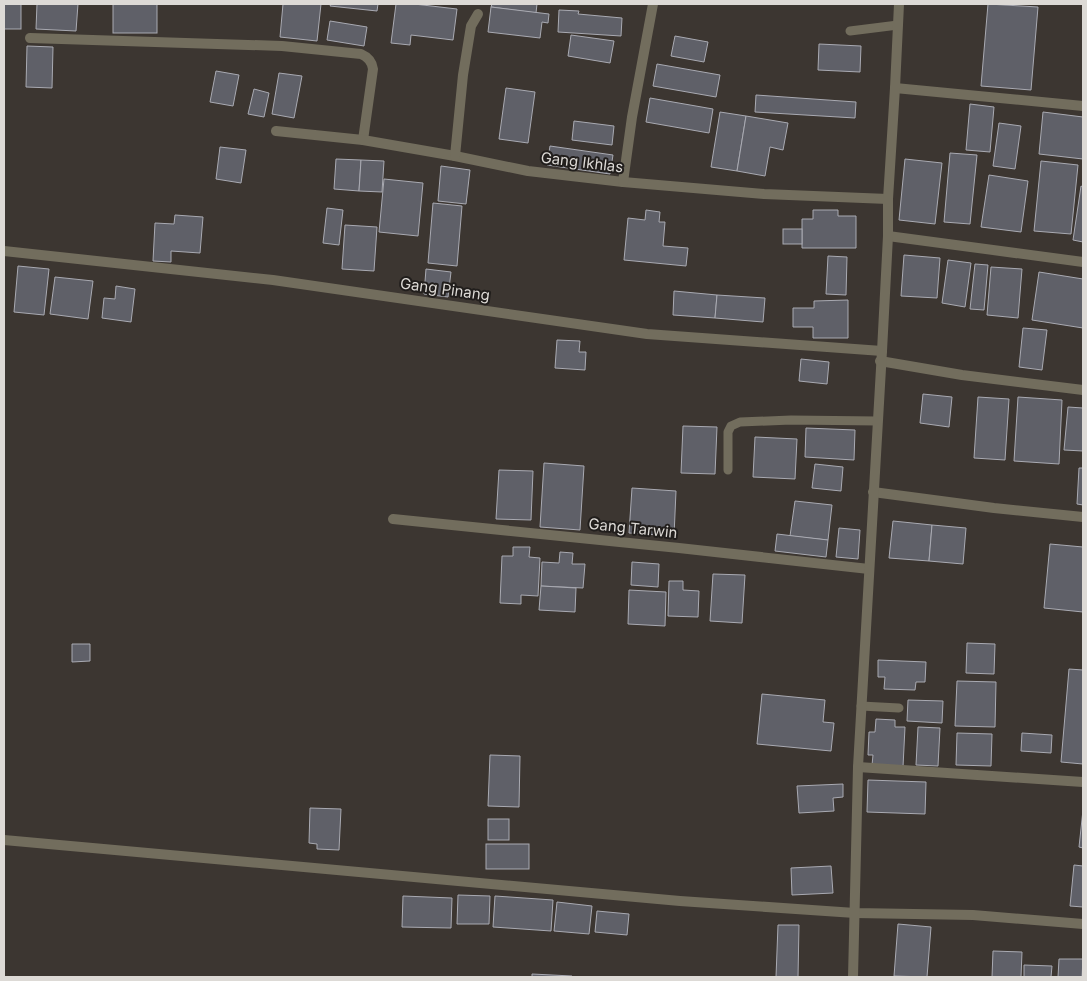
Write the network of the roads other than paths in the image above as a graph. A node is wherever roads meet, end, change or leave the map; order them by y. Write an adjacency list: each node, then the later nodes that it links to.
1 (653, 4): 12 (street)
2 (898, 4): 4 (street)
3 (478, 14): 11 (street)
4 (898, 25): 5 (lane); 7 (street)
5 (850, 31)
6 (30, 38): 10 (street)
7 (895, 88): 8 (street); 13 (street)
8 (1083, 106)
9 (276, 131): 10 (street, Gang Ikhlas)
10 (363, 140): 11 (street, Gang Ikhlas)
11 (455, 156): 12 (street, Gang Ikhlas)
12 (623, 182): 13 (street, Gang Ikhlas)
13 (888, 199): 14 (street)
14 (888, 236): 16 (street); 17 (street)
15 (4, 251): 17 (street, Gang Pinang)
16 (1083, 262)
17 (881, 356): 18 (street, Gang Pinang); 19 (street)
18 (1083, 390)
19 (877, 422): 20 (lane); 21 (street)
20 (728, 470)
21 (873, 492): 22 (street); 24 (street)
22 (1083, 517)
23 (393, 519): 24 (street, Gang Tarwin)
24 (869, 569): 25 (street)
25 (862, 706): 26 (lane); 27 (street)
26 (899, 708)
27 (858, 767): 28 (street); 30 (street)
28 (1083, 782)
29 (4, 840): 30 (street)
30 (855, 913): 31 (street); 32 (street)
31 (1083, 924)
32 (853, 977)

